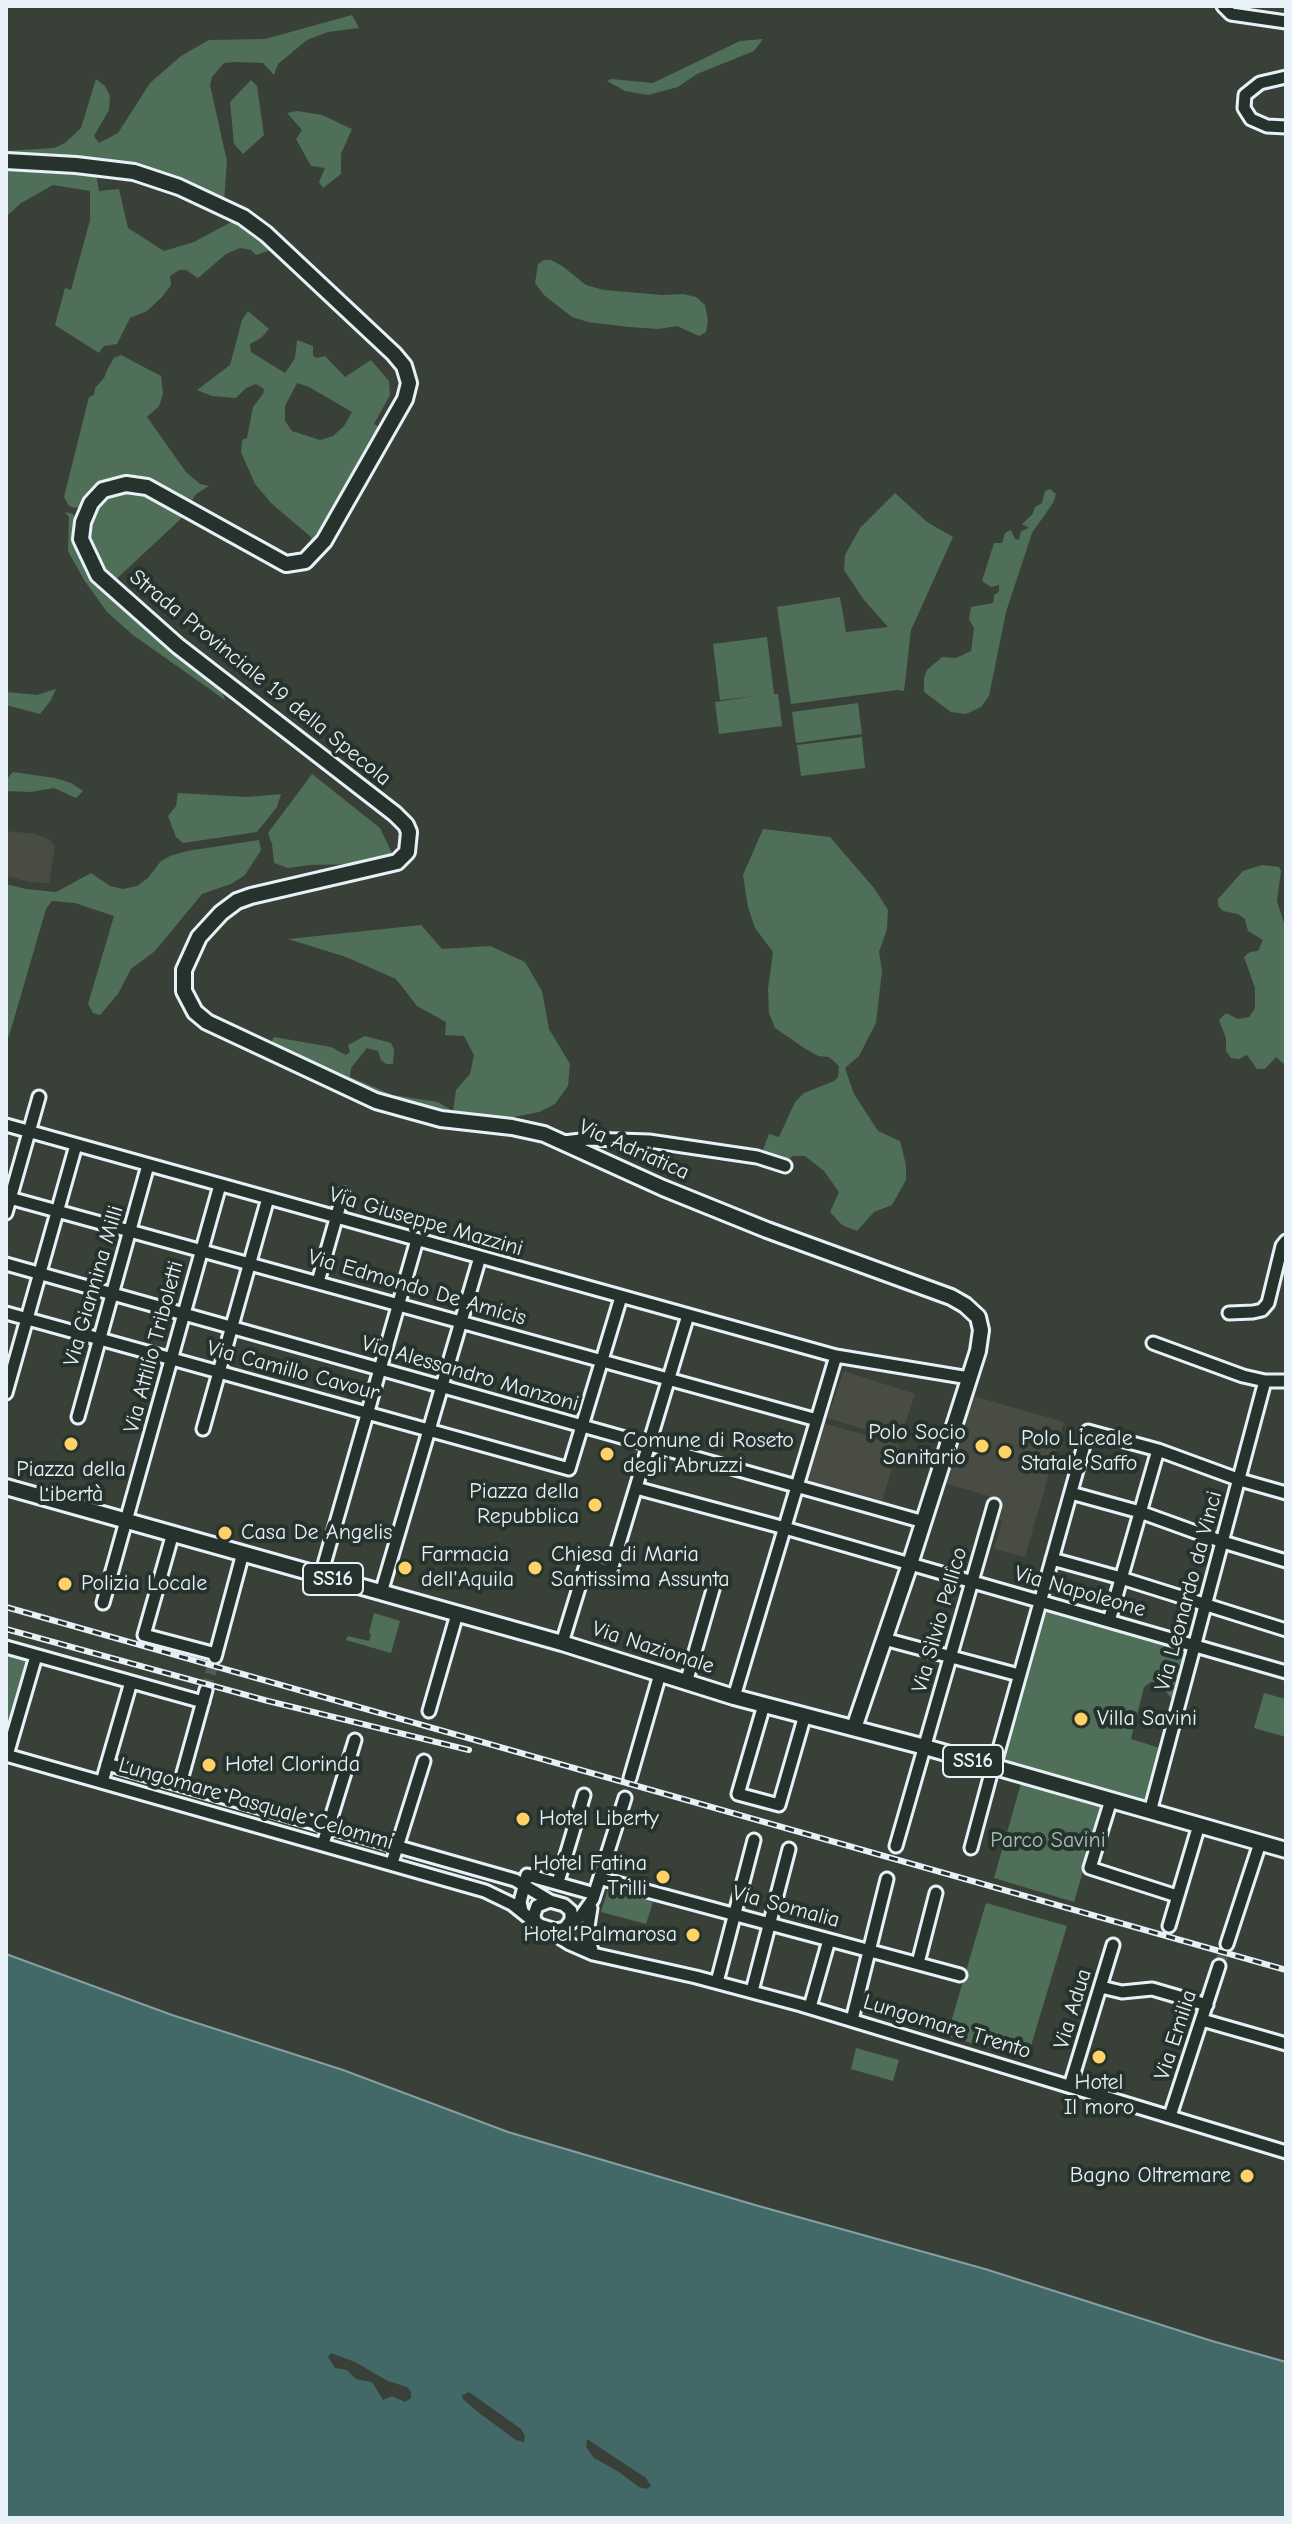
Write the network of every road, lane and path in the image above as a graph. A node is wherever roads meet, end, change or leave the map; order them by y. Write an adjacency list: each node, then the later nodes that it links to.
1 (1223, 6): 2 (street)
2 (1286, 22)
3 (1286, 77): 4 (street)
4 (1286, 127)
5 (6, 161): 6 (main road, Strada Provinciale 19 della Specola)
6 (397, 816): 10 (main road, Via Adriatica)
7 (39, 1097): 9 (street)
8 (6, 1125): 9 (street, Via Giuseppe Mazzini)
9 (29, 1132): 11 (street, Via Giuseppe Mazzini); 16 (street)
10 (564, 1142): 13 (street); 47 (main road, Via Adriatica)
11 (76, 1145): 12 (street, Via Giuseppe Mazzini); 18 (street)
12 (148, 1165): 14 (street, Via Giuseppe Mazzini); 21 (street, Via Giannina Milli)
13 (785, 1166)
14 (220, 1185): 17 (street, Via Giuseppe Mazzini); 24 (street, Via Attilio Triboletti)
15 (343, 1194): 20 (street)
16 (8, 1198): 18 (street, Via Edmondo De Amicis); 19 (street)
17 (268, 1198): 20 (street, Via Giuseppe Mazzini); 26 (street)
18 (57, 1211): 21 (street, Via Edmondo De Amicis); 28 (street)
19 (6, 1213)
20 (336, 1217): 22 (street, Via Giuseppe Mazzini); 29 (street)
21 (130, 1230): 24 (street, Via Edmondo De Amicis); 30 (street, Via Giannina Milli)
22 (417, 1240): 25 (street, Via Giuseppe Mazzini); 32 (street)
23 (1286, 1241): 34 (street)
24 (202, 1250): 26 (street, Via Edmondo De Amicis); 35 (street, Via Attilio Triboletti)
25 (480, 1257): 31 (street, Via Giuseppe Mazzini); 38 (street)
26 (250, 1262): 29 (street, Via Edmondo De Amicis); 39 (street)
27 (6, 1264): 28 (street, Via Alessandro Manzoni)
28 (39, 1274): 30 (street, Via Alessandro Manzoni); 37 (street)
29 (318, 1282): 32 (street, Via Edmondo De Amicis)
30 (112, 1294): 35 (street, Via Alessandro Manzoni); 40 (street, Via Giannina Milli)
31 (621, 1297): 36 (street, Via Giuseppe Mazzini); 44 (street)
32 (399, 1304): 38 (street, Via Edmondo De Amicis); 45 (street)
33 (6, 1313): 37 (street, Via Camillo Cavour)
34 (1229, 1313)
35 (184, 1314): 39 (street, Via Alessandro Manzoni); 43 (street, Via Attilio Triboletti)
36 (688, 1315): 42 (street, Via Giuseppe Mazzini); 48 (street)
37 (27, 1319): 40 (street, Via Camillo Cavour); 52 (street)
38 (461, 1321): 44 (street, Via Edmondo De Amicis); 51 (street)
39 (231, 1328): 45 (street, Via Alessandro Manzoni); 46 (street)
40 (99, 1339): 43 (street, Via Camillo Cavour); 54 (street, Via Giannina Milli)
41 (1153, 1343): 49 (street)
42 (836, 1356): 47 (street, Via Giuseppe Mazzini); 55 (street)
43 (172, 1359): 46 (street, Via Camillo Cavour); 69 (street, Via Attilio Triboletti)
44 (602, 1360): 48 (street, Via Edmondo De Amicis); 56 (street)
45 (380, 1369): 51 (street, Via Alessandro Manzoni); 53 (street)
46 (219, 1372): 53 (street, Via Camillo Cavour); 57 (street)
47 (969, 1378): 70 (main road, Via Adriatica)
48 (669, 1379): 55 (street, Via Edmondo De Amicis); 59 (street)
49 (1265, 1381): 50 (street); 61 (street, Via Leonardo da Vinci)
50 (1286, 1381)
51 (442, 1387): 56 (street, Via Alessandro Manzoni); 58 (street)
52 (6, 1393)
53 (368, 1413): 58 (street, Via Camillo Cavour); 78 (street)
54 (78, 1417)
55 (817, 1420): 62 (street)
56 (581, 1426): 58 (street, Via Camillo Cavour); 59 (street, Via Alessandro Manzoni)
57 (203, 1429)
58 (429, 1430): 82 (street)
59 (649, 1445): 62 (street, Via Alessandro Manzoni); 64 (street)
60 (1158, 1450): 61 (street); 65 (street); 68 (street)
61 (1240, 1480): 66 (street); 73 (street, Via Leonardo da Vinci)
62 (797, 1486): 70 (street, Via Alessandro Manzoni); 71 (street)
63 (6, 1487): 69 (main road, Via Nazionale / SS16)
64 (636, 1488): 71 (street); 90 (street)
65 (1071, 1493): 68 (street); 75 (street)
66 (1286, 1493)
67 (994, 1505): 80 (street, Via Silvio Pellico)
68 (1140, 1512): 73 (street); 79 (street)
69 (127, 1520): 72 (main road, Via Nazionale / SS16); 84 (street, Via Attilio Triboletti)
70 (924, 1522): 77 (main road, Via Adriatica)
71 (785, 1528): 77 (street); 100 (street)
72 (173, 1533): 74 (main road, Via Nazionale / SS16); 74 (street)
73 (1223, 1542): 76 (street); 85 (street, Via Leonardo da Vinci)
74 (243, 1553): 78 (main road, Via Nazionale / SS16)
75 (1052, 1559): 79 (street); 83 (street)
76 (1286, 1561)
77 (910, 1564): 80 (street, Via Napoleone); 89 (main road, Via Adriatica)
78 (321, 1575): 82 (main road, Via Nazionale / SS16)
79 (1121, 1578): 85 (street); 87 (street)
80 (972, 1582): 83 (street, Via Napoleone); 94 (street, Via Silvio Pellico)
81 (714, 1586): 99 (street)
82 (381, 1593): 86 (main road, Via Nazionale / SS16)
83 (1040, 1602): 87 (street, Via Napoleone); 97 (street)
84 (103, 1603)
85 (1205, 1607): 88 (street); 91 (street, Via Leonardo da Vinci)
86 (457, 1614): 90 (main road, Via Nazionale / SS16); 102 (street)
87 (1109, 1621): 91 (street, Via Napoleone)
88 (1286, 1630)
89 (884, 1639): 94 (street); 104 (main road, Via Adriatica)
90 (562, 1643): 96 (main road, Via Nazionale / SS16)
91 (1195, 1645): 95 (street, Via Napoleone); 117 (street, Via Leonardo da Vinci)
92 (6, 1647): 93 (street)
93 (36, 1656): 98 (street); 107 (street)
94 (951, 1657): 97 (street); 106 (street, Via Silvio Pellico)
95 (1286, 1672)
96 (660, 1674): 99 (main road, Via Nazionale / SS16); 111 (street)
97 (1019, 1675): 110 (street)
98 (131, 1682): 109 (street); 113 (street)
99 (686, 1683): 100 (main road, Via Nazionale / SS16)
100 (734, 1697): 101 (main road, Via Nazionale / SS16)
101 (764, 1705): 103 (main road, Via Nazionale / SS16); 103 (street)
102 (429, 1711)
103 (805, 1715): 104 (main road, Via Nazionale / SS16)
104 (854, 1728): 106 (main road, Via Nazionale / SS16)
105 (355, 1740): 119 (street)
106 (925, 1747): 110 (main road, Via Nazionale / SS16); 123 (street, Via Silvio Pellico)
107 (6, 1755): 112 (street, Lungomare Pasquale Celommi)
108 (424, 1761): 124 (street)
109 (107, 1764): 112 (street); 113 (street)
110 (993, 1766): 116 (main road, Via Nazionale / SS16); 125 (street)
111 (630, 1778)
112 (102, 1782): 122 (street, Lungomare Pasquale Celommi)
113 (180, 1784): 119 (street)
114 (584, 1795): 131 (street)
115 (625, 1798): 129 (street)
116 (1111, 1800): 117 (main road, Via Nazionale / SS16); 135 (street)
117 (1150, 1812): 118 (main road, Via Nazionale / SS16)
118 (1199, 1825): 121 (main road, Via Nazionale / SS16); 135 (street)
119 (329, 1827): 122 (street); 124 (street)
120 (754, 1840): 139 (street)
121 (1260, 1843): 127 (main road, Via Nazionale / SS16); 145 (street)
122 (323, 1844): 128 (street, Lungomare Pasquale Celommi)
123 (896, 1846)
124 (397, 1847): 128 (street); 132 (street)
125 (971, 1848)
126 (789, 1849): 142 (street)
127 (1286, 1850)
128 (392, 1863): 134 (street, Lungomare Pasquale Celommi)
129 (603, 1876): 136 (street); 139 (street, Via Somalia)
130 (887, 1879): 147 (street)
131 (558, 1882): 132 (street); 136 (street)
132 (520, 1888): 134 (street); 137 (street); 138 (street)
133 (936, 1893): 149 (street)
134 (495, 1895): 138 (street, Lungomare Trento)
135 (1177, 1896): 143 (street)
136 (591, 1898): 137 (street); 140 (street); 148 (street)
137 (550, 1902): 140 (street); 141 (street)
138 (522, 1911): 141 (street, Lungomare Trento)
139 (735, 1915): 142 (street, Via Somalia); 152 (street)
140 (572, 1920): 141 (street); 148 (street)
141 (538, 1924): 148 (street, Lungomare Trento)
142 (769, 1924): 144 (street, Via Somalia); 154 (street)
143 (1169, 1926)
144 (829, 1940): 147 (street, Via Somalia); 156 (street)
145 (1227, 1944)
146 (1113, 1945): 153 (street, Via Adua)
147 (869, 1950): 149 (street, Via Somalia); 157 (street)
148 (593, 1954): 152 (street, Lungomare Trento)
149 (918, 1963): 151 (street, Via Somalia)
150 (1219, 1966): 155 (street, Via Emilia)
151 (960, 1975)
152 (717, 1982): 154 (street, Lungomare Trento)
153 (1101, 1987): 155 (street); 160 (street, Via Adua)
154 (752, 1991): 156 (street, Lungomare Trento)
155 (1207, 2005): 158 (street, Via Emilia)
156 (810, 2007): 157 (street, Lungomare Trento)
157 (852, 2020): 160 (street, Lungomare Trento)
158 (1202, 2020): 159 (street); 161 (street, Via Emilia)
159 (1286, 2044)
160 (1070, 2086): 161 (street, Lungomare Trento)
161 (1170, 2116): 162 (street, Lungomare Trento)
162 (1286, 2152)

